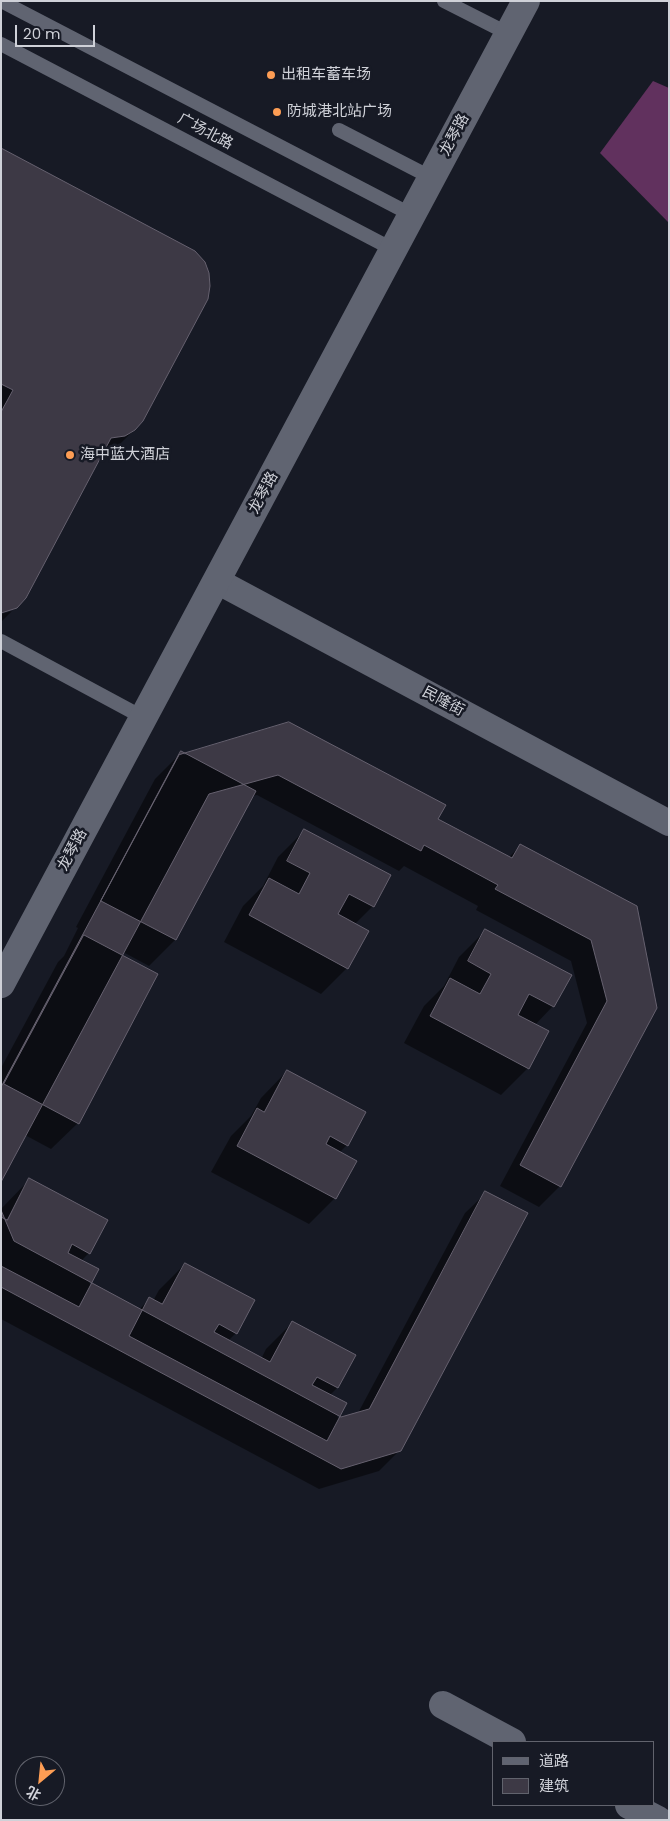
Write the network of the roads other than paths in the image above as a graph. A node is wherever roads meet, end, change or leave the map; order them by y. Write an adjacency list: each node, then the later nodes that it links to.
1 (444, 1): 4 (lane)
2 (526, 1): 4 (street, 龙琴路)
3 (1, 2): 8 (lane)
4 (509, 34): 7 (street, 龙琴路)
5 (1, 44): 9 (lane, 广场北路)
6 (338, 130): 7 (lane)
7 (432, 178): 8 (street, 龙琴路)
8 (412, 214): 9 (street, 龙琴路)
9 (394, 250): 10 (street, 龙琴路)
10 (217, 581): 12 (street, 龙琴路); 13 (street, 民隆街)
11 (1, 641): 12 (lane)
12 (144, 718): 14 (street, 龙琴路)
13 (669, 822)
14 (1, 984)
15 (443, 1705): 16 (street)
16 (510, 1741)
17 (631, 1806): 18 (street)
18 (658, 1820)

